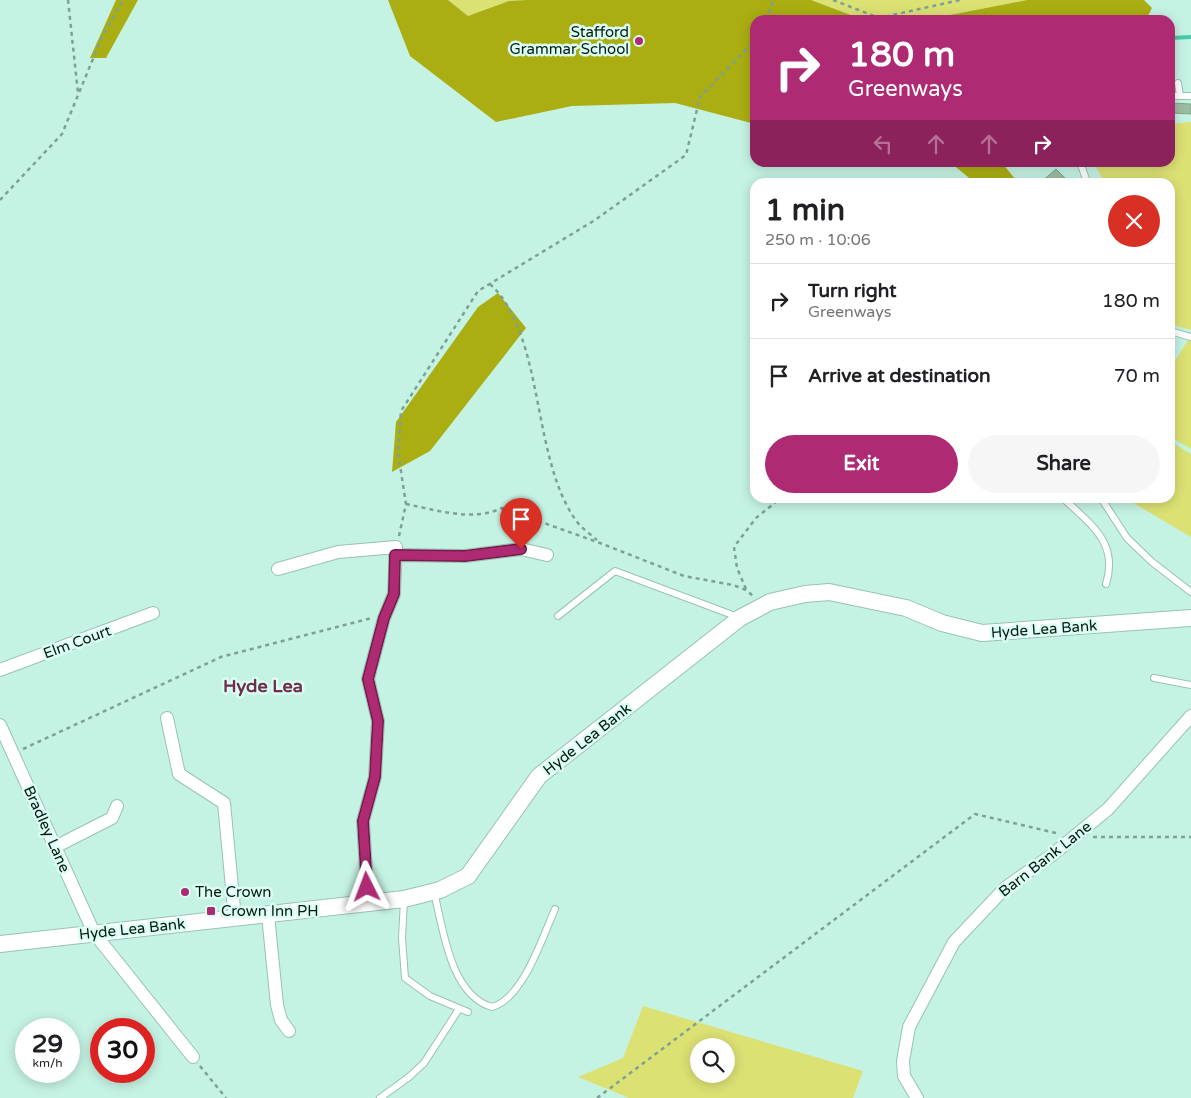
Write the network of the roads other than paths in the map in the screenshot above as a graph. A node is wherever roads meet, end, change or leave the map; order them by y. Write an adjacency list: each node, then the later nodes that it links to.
1 (1178, 83): 3 (lane)
2 (1175, 96): 3 (lane)
3 (1180, 96): 4 (lane)
4 (1191, 96)
5 (1175, 333): 6 (lane)
6 (1191, 337)
7 (1068, 503): 12 (lane)
8 (1104, 503): 13 (lane)
9 (396, 551): 10 (street); 11 (street); 28 (street)
10 (547, 555)
11 (278, 569)
12 (1106, 584)
13 (1191, 592)
14 (153, 613): 18 (street, Elm Court)
15 (558, 616): 16 (lane)
16 (740, 618): 17 (street, Hyde Lea Bank); 26 (street, Hyde Lea Bank)
17 (1191, 618)
18 (0, 670)
19 (1154, 678): 20 (lane)
20 (1191, 685)
21 (1191, 716): 39 (street, Barn Bank Lane)
22 (168, 718): 31 (street)
23 (0, 725): 25 (street, Bradley Lane)
24 (117, 806): 25 (street)
25 (55, 847): 32 (street, Bradley Lane)
26 (434, 892): 27 (street, Hyde Lea Bank); 29 (lane)
27 (404, 899): 28 (street, Hyde Lea Bank); 34 (lane)
28 (368, 903): 30 (street, Hyde Lea Bank)
29 (555, 909)
30 (268, 915): 31 (street, Hyde Lea Bank); 36 (street)
31 (235, 919): 32 (street, Hyde Lea Bank)
32 (94, 933): 33 (street, Hyde Lea Bank); 37 (street, Bradley Lane)
33 (0, 944)
34 (459, 1009): 35 (lane); 38 (lane)
35 (468, 1012)
36 (289, 1031)
37 (193, 1057)
38 (380, 1098)
39 (917, 1098)

